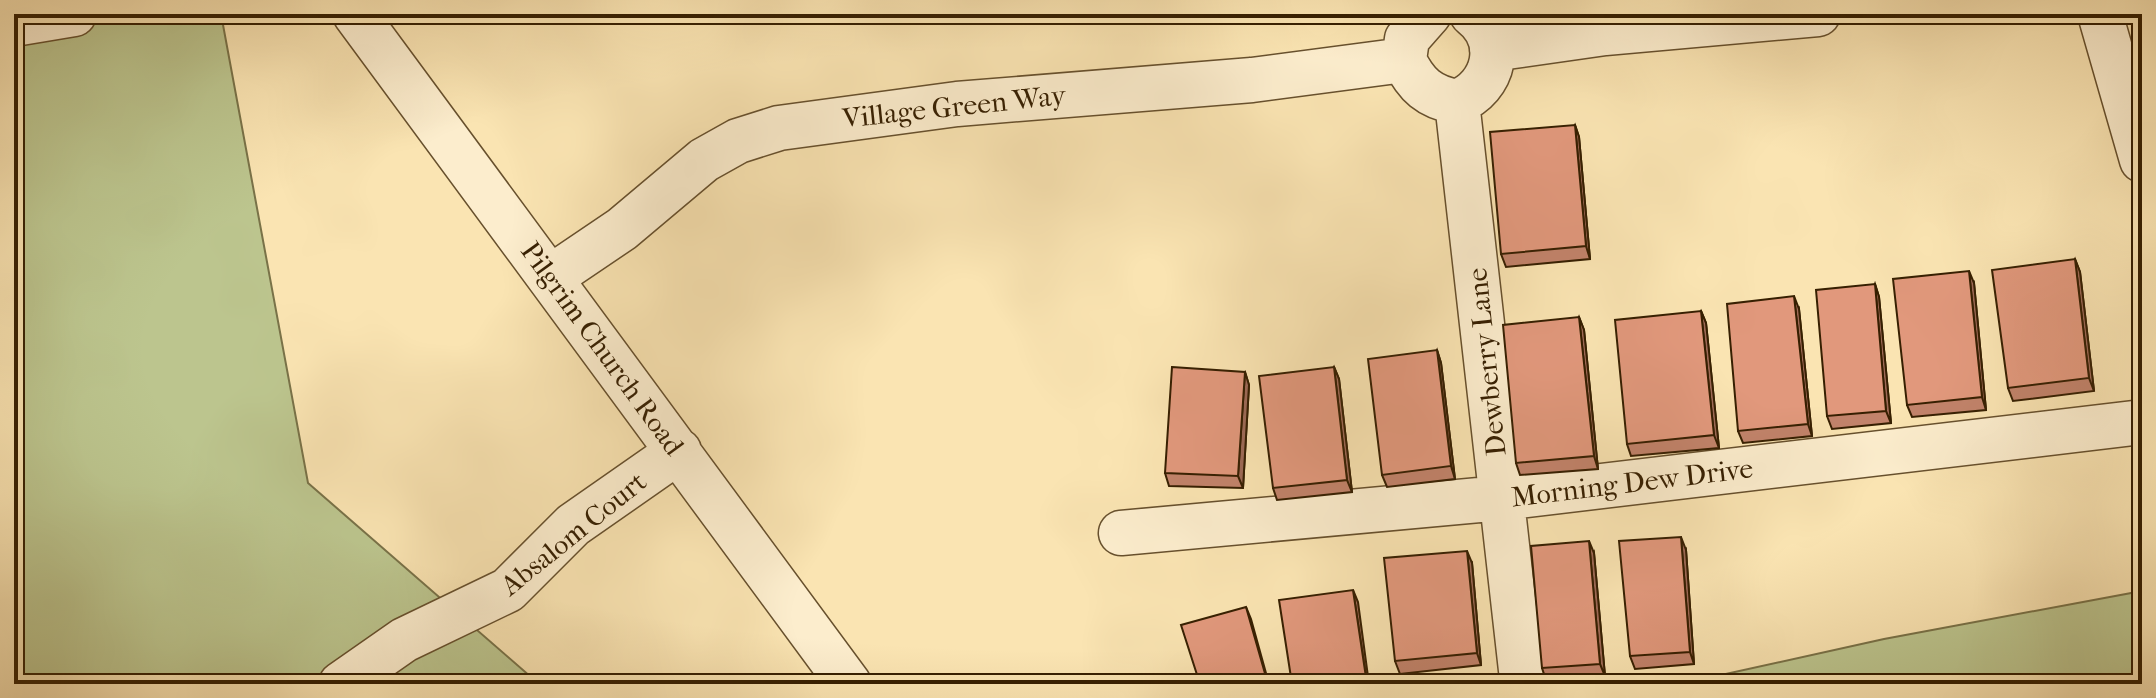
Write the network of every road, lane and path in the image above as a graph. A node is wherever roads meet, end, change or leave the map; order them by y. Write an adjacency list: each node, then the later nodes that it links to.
1 (74, 14): 6 (street)
2 (355, 14): 11 (street, Pilgrim Church Road)
3 (1429, 14): 8 (street)
4 (1818, 14): 7 (street)
5 (2100, 14): 10 (street)
6 (14, 24)
7 (1482, 31): 9 (street)
8 (1404, 60): 9 (street); 11 (street, Village Green Way)
9 (1457, 102): 14 (street, Dewberry Lane)
10 (2142, 160)
11 (551, 277): 13 (street, Pilgrim Church Road)
12 (2142, 422): 14 (street, Morning Dew Drive)
13 (679, 451): 17 (street, Absalom Court); 18 (street, Pilgrim Church Road)
14 (1501, 498): 15 (street, Morning Dew Drive); 16 (street, Dewberry Lane)
15 (1121, 533)
16 (1521, 670)
17 (341, 684)
18 (849, 684)

